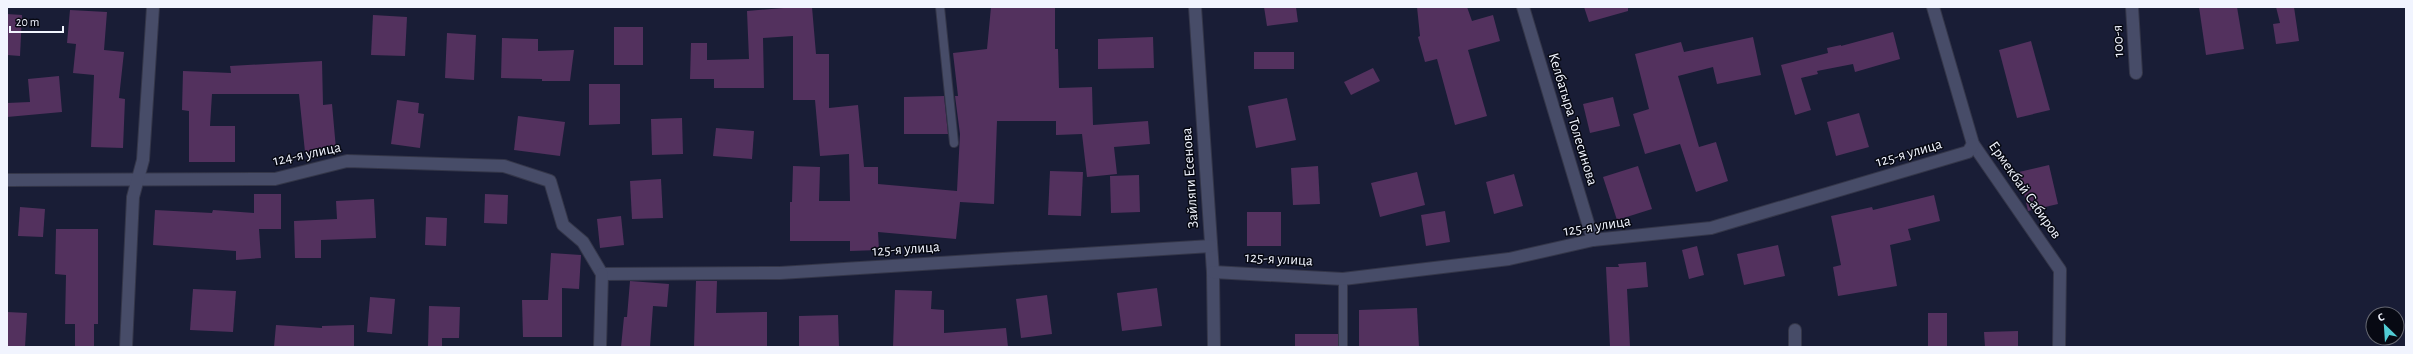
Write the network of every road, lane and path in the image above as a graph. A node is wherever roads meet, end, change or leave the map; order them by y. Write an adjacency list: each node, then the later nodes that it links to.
1 (153, 7): 11 (street)
2 (940, 7): 8 (lane)
3 (1195, 7): 13 (street, Зайляги Есенова)
4 (1523, 7): 12 (street, Келбатыра Толесинова)
5 (1933, 7): 9 (street, Ермекбай Сабиров)
6 (2132, 7): 7 (street, 100-я)
7 (2136, 73)
8 (954, 143)
9 (1973, 144): 12 (street, 125-я улица); 23 (street, Ермекбай Сабиров)
10 (7, 180): 11 (street, 124-я улица)
11 (137, 180): 15 (street, 124-я улица); 18 (street)
12 (1593, 240): 16 (street, 125-я улица)
13 (1211, 246): 14 (street, Зайляги Есенова); 15 (street, 125-я улица)
14 (1212, 272): 16 (street, 125-я улица); 20 (street, Зайляги Есенова)
15 (602, 274): 19 (street)
16 (1344, 279): 21 (lane)
17 (1795, 330): 22 (street)
18 (126, 347)
19 (600, 347)
20 (1214, 347)
21 (1343, 347)
22 (1795, 347)
23 (2059, 347)

